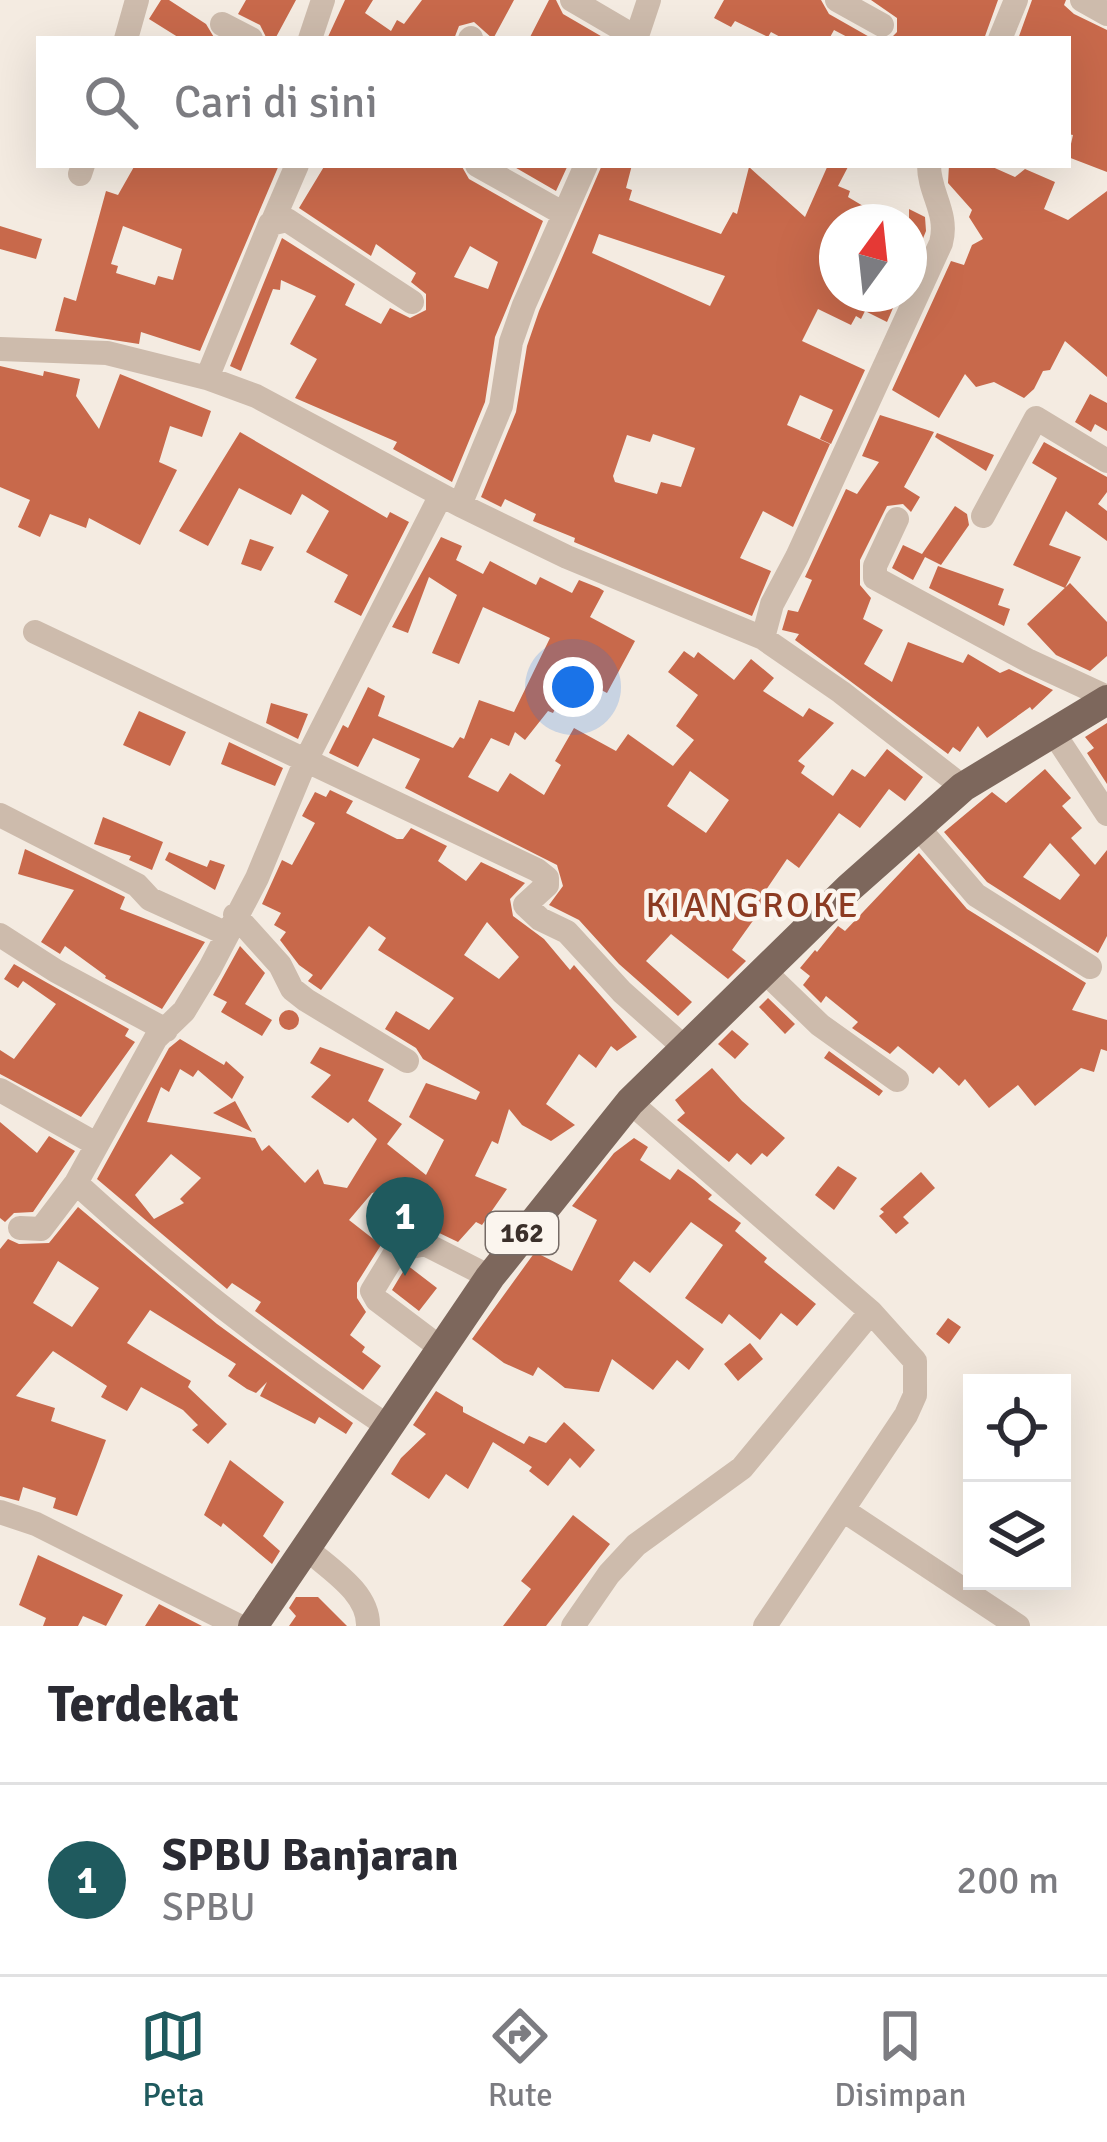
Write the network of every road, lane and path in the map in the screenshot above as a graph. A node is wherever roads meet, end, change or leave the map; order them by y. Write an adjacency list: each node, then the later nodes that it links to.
1 (137, 0): 11 (street)
2 (323, 0): 13 (street)
3 (572, 0): 14 (street)
4 (649, 0): 15 (street)
5 (837, 0): 10 (street)
6 (1016, 0): 16 (street)
7 (1082, 0): 8 (street)
8 (1107, 14)
9 (222, 24): 12 (street)
10 (881, 26)
11 (127, 36)
12 (245, 36)
13 (311, 36)
14 (631, 36)
15 (637, 36)
16 (1001, 36)
17 (297, 168): 22 (street)
18 (482, 168): 21 (street)
19 (585, 168): 21 (street)
20 (929, 168): 31 (street)
21 (563, 214): 27 (street)
22 (272, 223): 23 (street); 25 (street)
23 (412, 302)
24 (0, 349): 25 (street)
25 (207, 378): 27 (street)
26 (1107, 461): 28 (street)
27 (450, 500): 31 (street); 34 (street)
28 (983, 516)
29 (897, 519): 32 (street)
30 (35, 632): 34 (street)
31 (763, 638): 35 (street)
32 (1107, 699): 33 (main road, 162)
33 (1053, 732): 35 (main road, 162); 36 (street)
34 (306, 760): 39 (street); 44 (street)
35 (963, 788): 38 (main road, 162)
36 (1107, 814)
37 (0, 815): 39 (street)
38 (917, 826): 41 (street); 42 (main road, 162)
39 (231, 924): 43 (street); 45 (street)
40 (0, 935): 43 (street)
41 (1090, 967)
42 (764, 971): 44 (main road, 162); 46 (street)
43 (166, 1030): 49 (street)
44 (685, 1048): 48 (main road, 162)
45 (407, 1060)
46 (897, 1081)
47 (0, 1090): 49 (street)
48 (630, 1102): 52 (main road, 162); 53 (street)
49 (96, 1144): 50 (street)
50 (76, 1183): 51 (street); 55 (street)
51 (20, 1228)
52 (490, 1277): 54 (main road, 162); 54 (street)
53 (871, 1312): 56 (street); 62 (street)
54 (442, 1348): 55 (main road, 162)
55 (389, 1427): 58 (main road, 162)
56 (843, 1510): 63 (street); 64 (street)
57 (0, 1512): 59 (street)
58 (306, 1548): 60 (main road, 162); 61 (street)
59 (239, 1626)
60 (253, 1626)
61 (368, 1626)
62 (573, 1626)
63 (765, 1626)
64 (1018, 1626)

